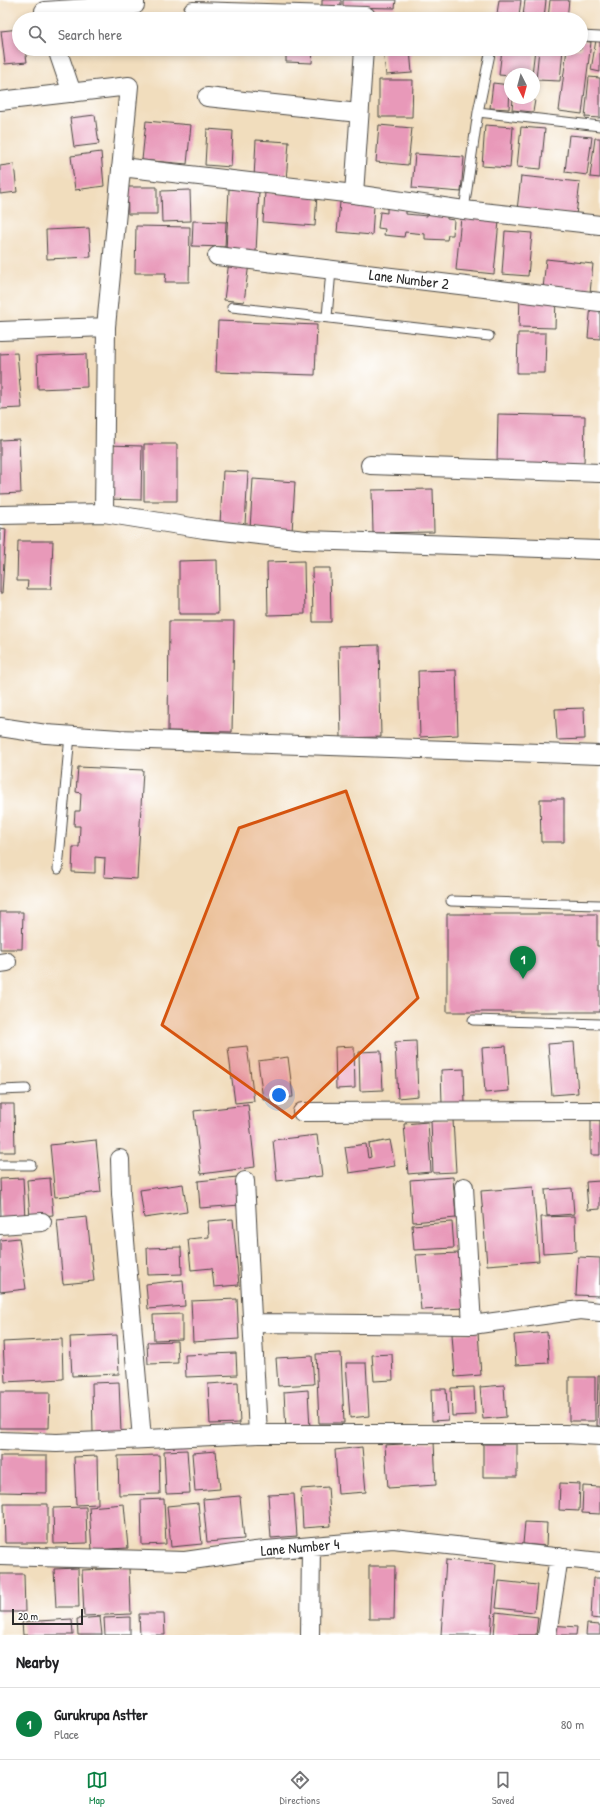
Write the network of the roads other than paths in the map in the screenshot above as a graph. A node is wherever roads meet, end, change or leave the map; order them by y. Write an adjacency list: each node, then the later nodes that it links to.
1 (135, 0): 2 (street)
2 (44, 10)
3 (193, 11): 4 (street)
4 (228, 12)
5 (588, 37): 6 (lane)
6 (600, 38)
7 (59, 56): 10 (street)
8 (363, 56): 14 (street)
9 (490, 56): 13 (lane)
10 (72, 93): 12 (street); 16 (street)
11 (207, 97): 14 (street)
12 (0, 101)
13 (478, 112): 15 (lane); 18 (lane)
14 (359, 113): 17 (street)
15 (600, 126)
16 (121, 167): 17 (street); 25 (street)
17 (354, 194): 18 (street)
18 (464, 210): 19 (street)
19 (600, 224)
20 (217, 256): 21 (street, Lane Number 2)
21 (331, 270): 22 (street, Lane Number 2); 24 (lane)
22 (600, 302)
23 (232, 307): 24 (lane)
24 (327, 317): 27 (lane)
25 (106, 327): 26 (street); 30 (street)
26 (0, 331)
27 (489, 336)
28 (370, 466): 29 (street)
29 (600, 474)
30 (104, 513): 31 (street); 32 (street)
31 (0, 515)
32 (600, 550)
33 (0, 727): 34 (street)
34 (70, 735): 35 (street); 36 (lane)
35 (600, 755)
36 (58, 869)
37 (451, 901): 38 (lane)
38 (600, 905)
39 (473, 1020): 40 (lane)
40 (600, 1024)
41 (26, 1089): 42 (lane)
42 (0, 1090)
43 (302, 1112): 44 (street)
44 (600, 1112)
45 (120, 1159): 57 (street)
46 (31, 1164): 47 (lane)
47 (0, 1165)
48 (245, 1181): 53 (street)
49 (464, 1187): 54 (street)
50 (42, 1222): 51 (street)
51 (0, 1225)
52 (600, 1312): 54 (street)
53 (253, 1323): 54 (street); 55 (street)
54 (472, 1325)
55 (258, 1434): 56 (street); 57 (street)
56 (600, 1436)
57 (142, 1439): 58 (street)
58 (0, 1441)
59 (311, 1546): 60 (street, Lane Number 4); 61 (street, Lane Number 4); 63 (street)
60 (0, 1556)
61 (559, 1557): 62 (street, Lane Number 4); 64 (street)
62 (600, 1562)
63 (310, 1635)
64 (546, 1635)

